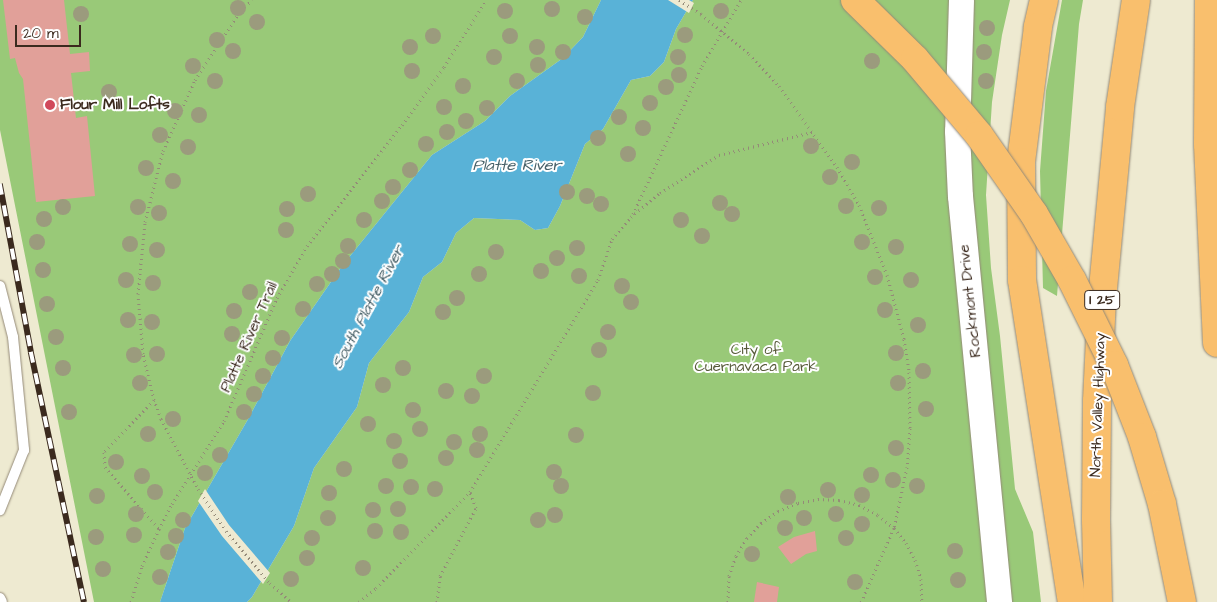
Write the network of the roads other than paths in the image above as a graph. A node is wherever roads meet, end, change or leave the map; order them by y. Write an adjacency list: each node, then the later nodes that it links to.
1 (855, 0): 14 (highway, bridge)
2 (960, 0): 11 (street, Rockmont Drive)
3 (1044, 0): 12 (highway)
4 (1136, 0): 13 (highway, North Valley Highway / I 25)
5 (1209, 0): 7 (highway)
6 (0, 286): 8 (lane)
7 (1217, 343)
8 (0, 510)
9 (0, 598): 10 (lane)
10 (2, 602)
11 (1000, 602)
12 (1072, 602)
13 (1098, 602)
14 (1182, 602)

